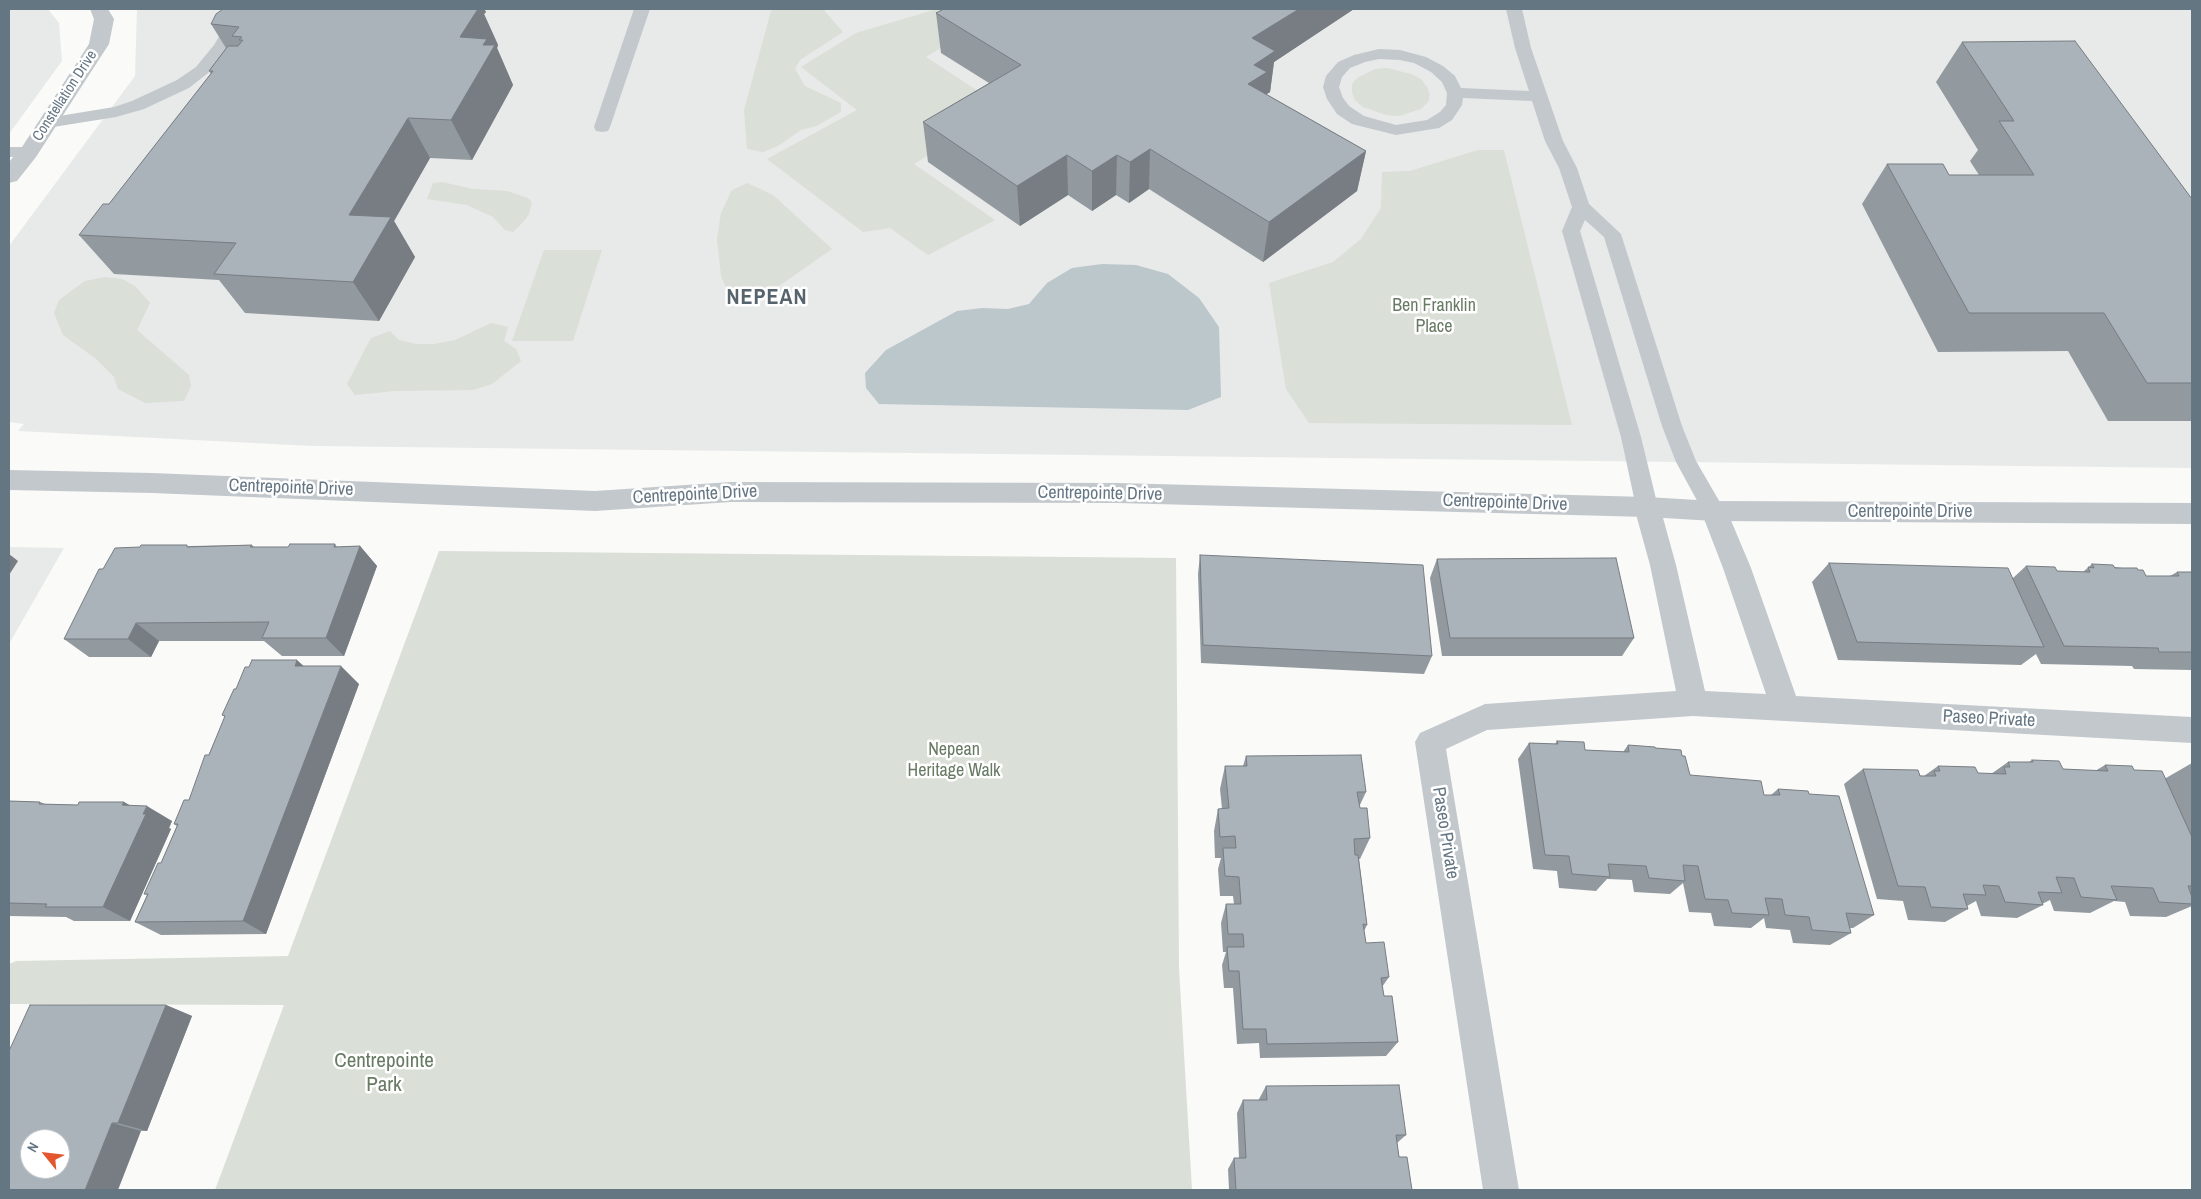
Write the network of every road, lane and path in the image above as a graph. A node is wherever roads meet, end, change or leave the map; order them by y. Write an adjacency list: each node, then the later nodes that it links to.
1 (99, 9): 7 (street, Constellation Drive)
2 (236, 9): 7 (lane)
3 (642, 9): 8 (lane)
4 (1514, 9): 6 (lane)
5 (1455, 93): 5 (lane); 6 (lane)
6 (1539, 96): 11 (lane)
7 (47, 123): 9 (street, Constellation Drive)
8 (602, 127)
9 (19, 152): 10 (street, Constellation Drive)
10 (9, 176)
11 (1581, 207): 13 (lane); 14 (lane)
12 (9, 480): 13 (street, Centrepointe Drive)
13 (1647, 507): 14 (street, Centrepointe Drive); 16 (street)
14 (1714, 511): 15 (street, Centrepointe Drive); 17 (street)
15 (2192, 514)
16 (1693, 703): 17 (street, Paseo Private); 19 (street, Paseo Private)
17 (1786, 709): 18 (street, Paseo Private)
18 (2192, 730)
19 (1501, 1190)

